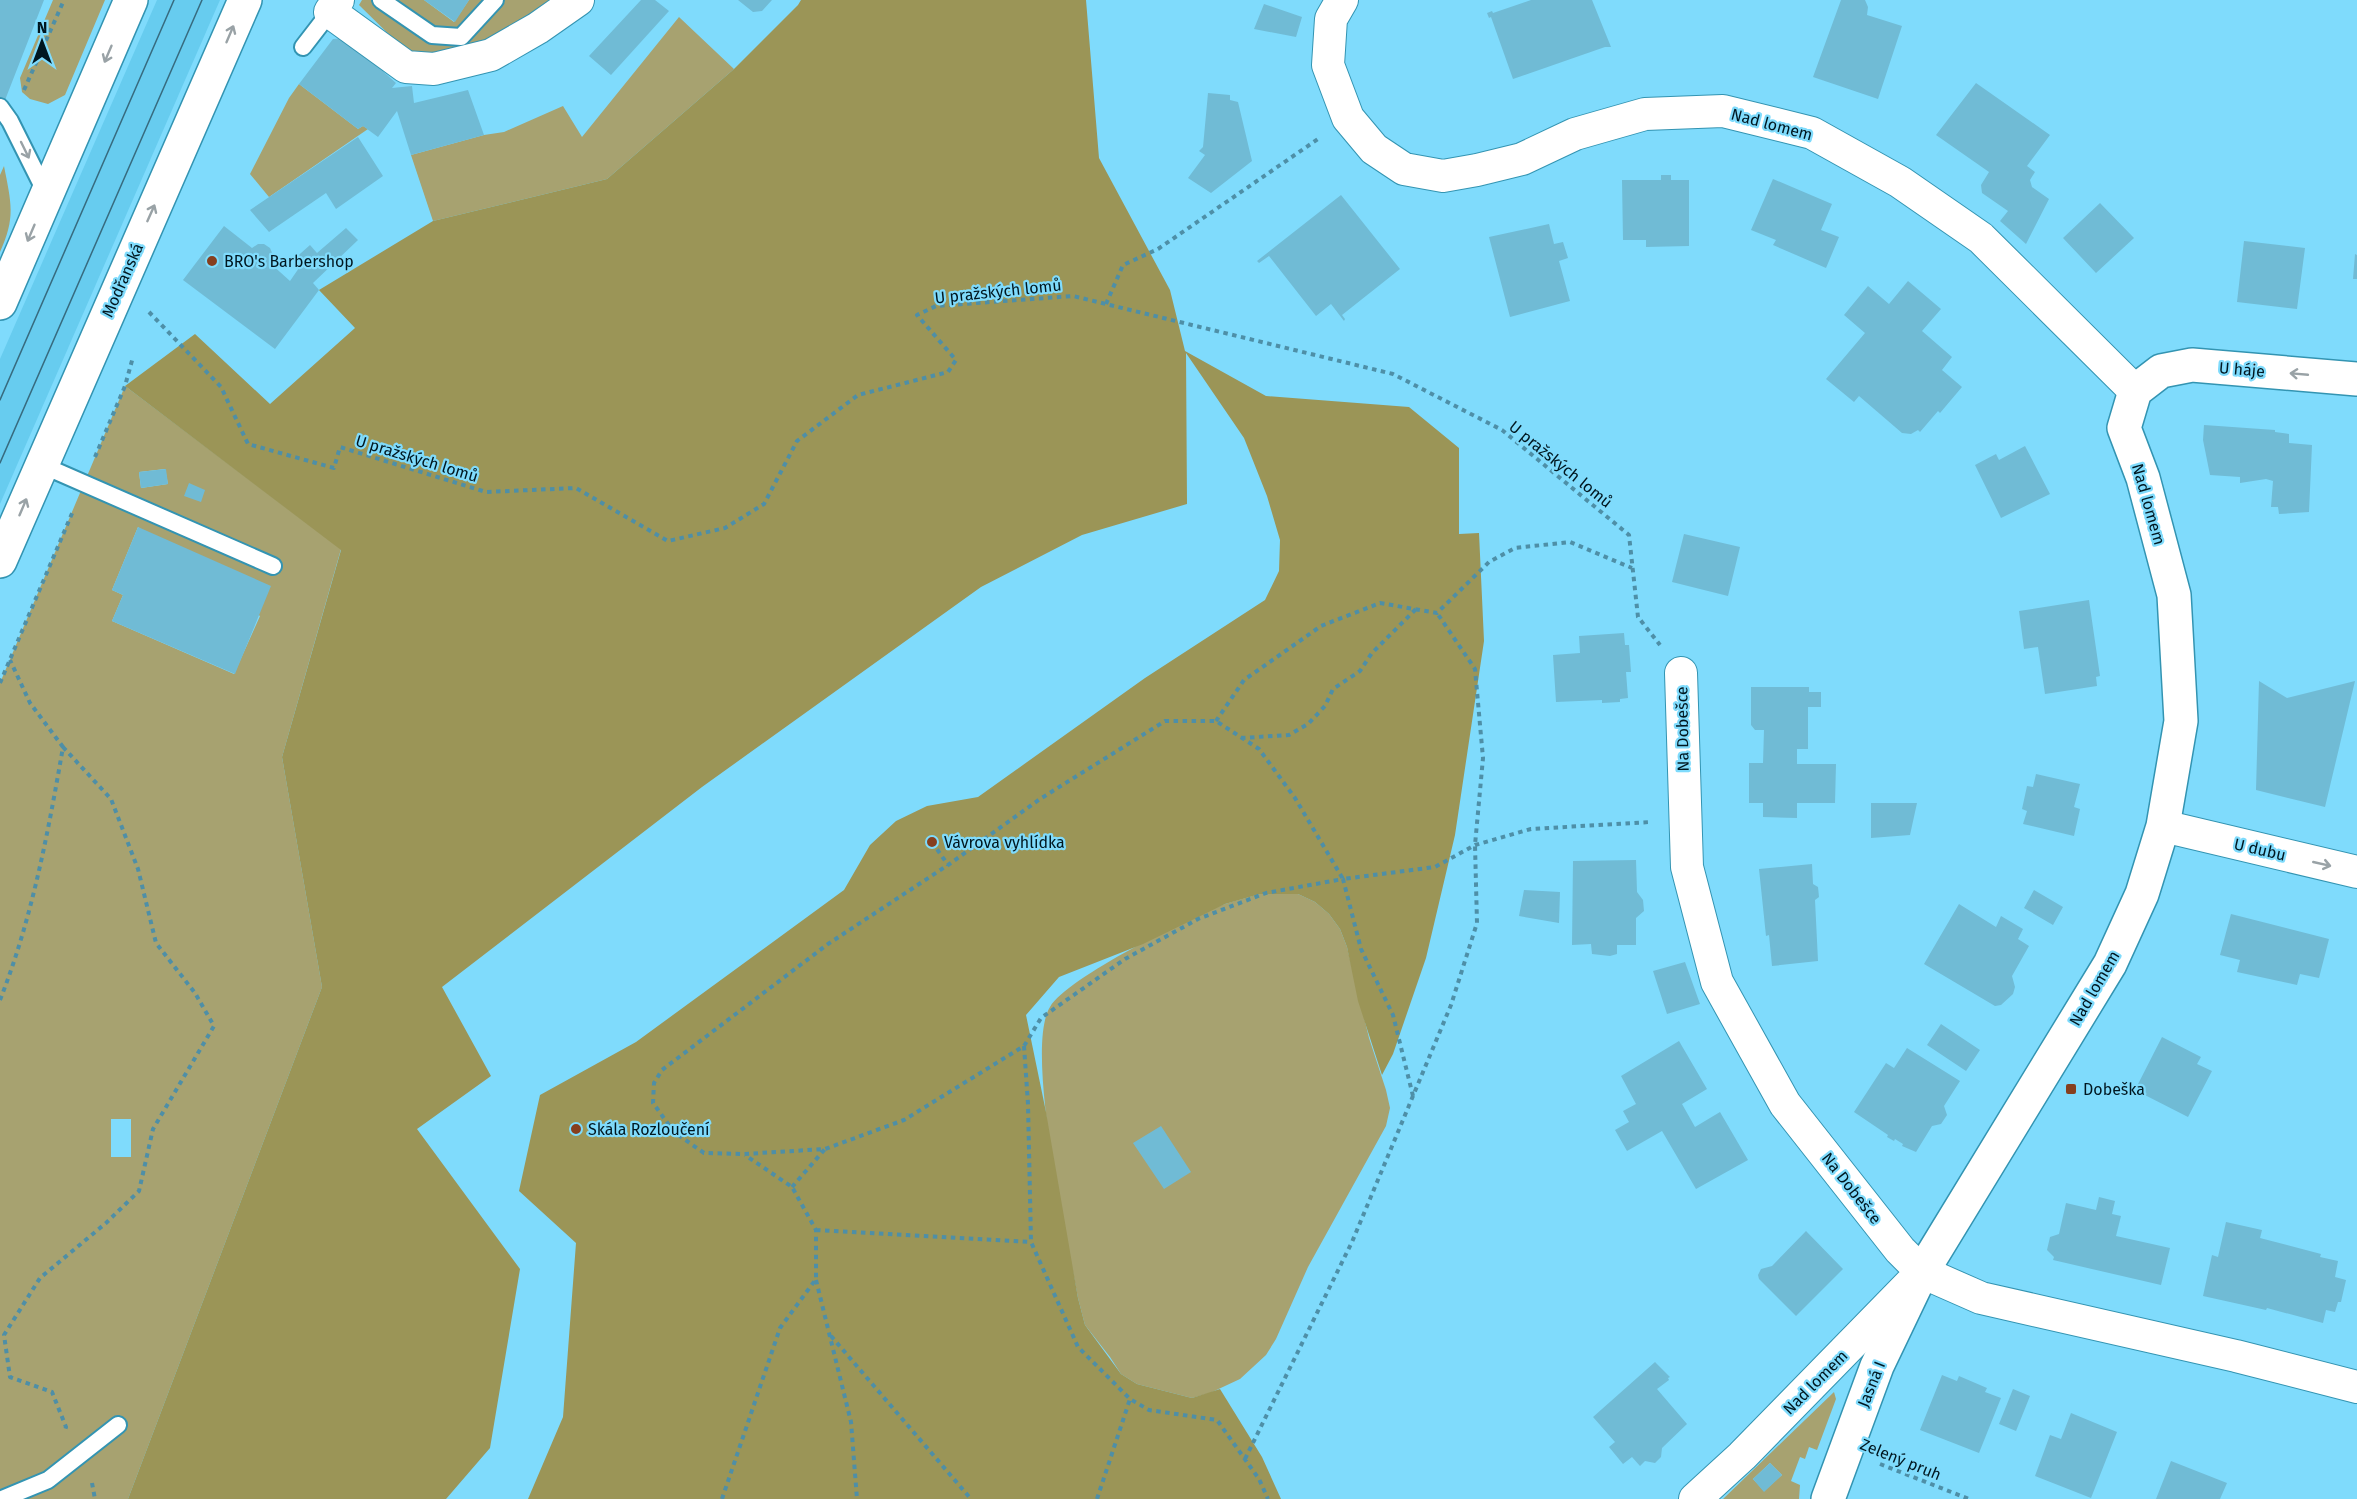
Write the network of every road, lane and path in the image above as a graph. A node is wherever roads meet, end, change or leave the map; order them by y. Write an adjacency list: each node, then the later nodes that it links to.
1 (64, 0): 10 (path)
2 (131, 0): 13 (street, one-way to 13)
3 (244, 0): 19 (street, Modřanská, one-way to 3)
4 (381, 0): 5 (lane)
5 (495, 0)
6 (578, 0): 8 (street)
7 (1341, 0): 12 (street, Nad lomem)
8 (334, 6): 9 (lane)
9 (303, 47)
10 (22, 94)
11 (0, 107): 13 (lane, one-way to 13)
12 (1348, 118): 15 (path); 18 (street, Nad lomem)
13 (47, 195): 14 (street, one-way to 14)
14 (0, 303)
15 (1106, 304): 16 (path, U pražských lomů); 22 (path, U pražských lomů)
16 (146, 310)
17 (2357, 379): 18 (street, U háje, one-way to 18)
18 (2135, 391): 31 (street, Nad lomem)
19 (42, 465): 20 (street, Modřanská, one-way to 19); 21 (lane)
20 (0, 561)
21 (273, 566)
22 (1632, 568): 24 (path); 26 (path, U pražských lomů)
23 (1416, 609): 24 (path); 27 (path); 28 (path)
24 (1437, 613): 33 (path)
25 (10, 659): 29 (path)
26 (1681, 673): 30 (street, Na Dobešce)
27 (1216, 721): 28 (path); 34 (path)
28 (1241, 738): 36 (path)
29 (63, 747): 37 (path); 53 (path)
30 (1684, 822): 33 (path); 45 (street, Na Dobešce)
31 (2163, 826): 35 (street, U dubu, one-way to 35); 45 (street, Nad lomem)
32 (932, 842): 34 (path)
33 (1475, 845): 36 (path); 39 (path)
34 (948, 865): 41 (path)
35 (2357, 872)
36 (1343, 879): 38 (path); 39 (path)
37 (0, 1000)
38 (1024, 1046): 40 (path); 44 (path)
39 (1413, 1096): 52 (path)
40 (825, 1149): 41 (path); 42 (path)
41 (744, 1154): 42 (path)
42 (792, 1186): 43 (path)
43 (816, 1230): 44 (path); 46 (path)
44 (1031, 1242): 49 (path)
45 (1922, 1272): 48 (street, Na Dobešce); 51 (street, Jasná I); 60 (street, Nad lomem)
46 (816, 1280): 47 (path); 55 (path)
47 (830, 1334): 56 (path); 57 (path)
48 (2357, 1386)
49 (1130, 1399): 52 (path); 58 (path)
50 (118, 1425): 53 (lane)
51 (1845, 1450): 61 (street, Jasná I); 62 (path, Zelený pruh)
52 (1245, 1459): 59 (path)
53 (48, 1480): 54 (lane)
54 (2, 1499)
55 (722, 1499)
56 (857, 1499)
57 (971, 1499)
58 (1096, 1499)
59 (1268, 1499)
60 (1695, 1499)
61 (1828, 1499)
62 (1969, 1499)

